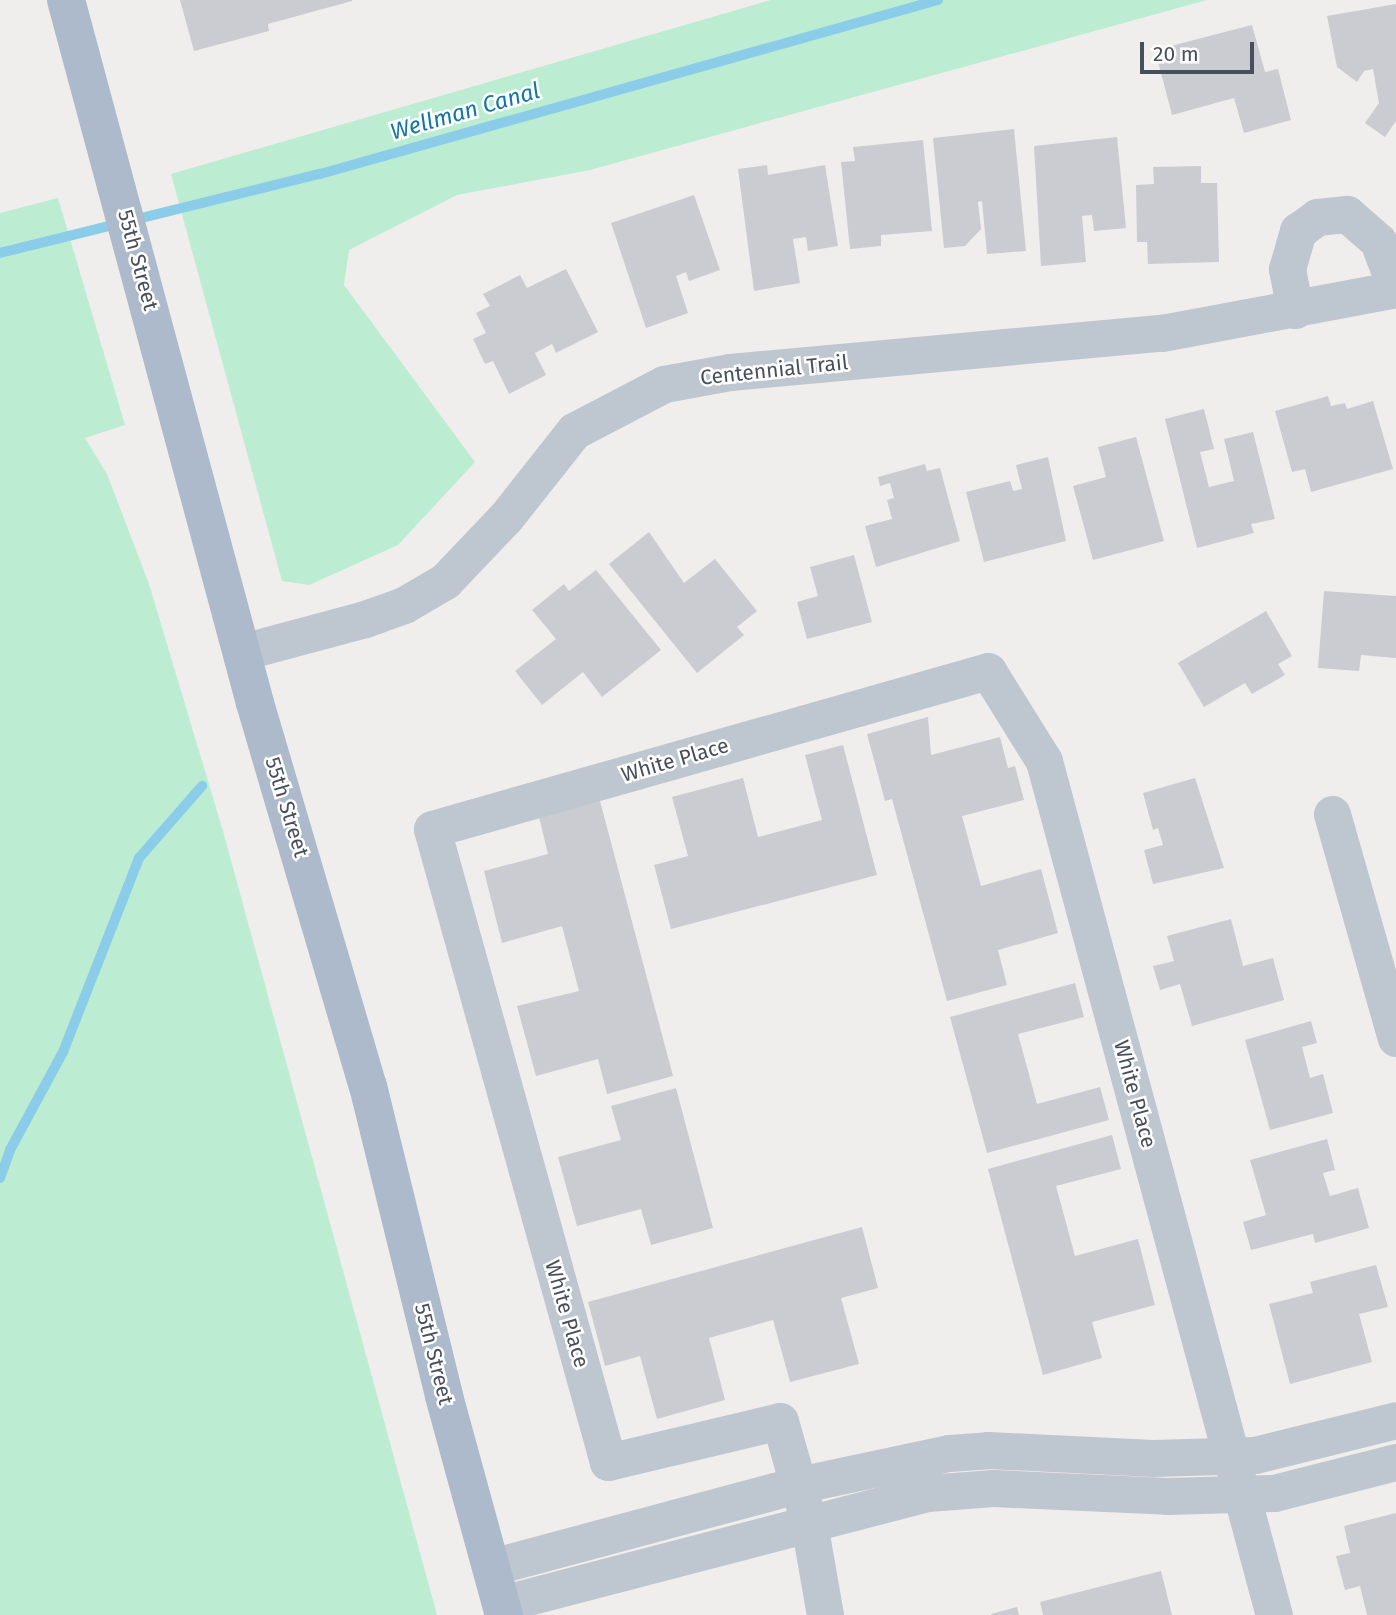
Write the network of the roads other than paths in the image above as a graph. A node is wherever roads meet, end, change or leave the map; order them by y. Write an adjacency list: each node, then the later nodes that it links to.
1 (66, 0): 4 (main road, 55th Street)
2 (1396, 289): 3 (street, Centennial Trail); 3 (street)
3 (1295, 310): 4 (street, Centennial Trail)
4 (242, 652): 13 (main road, 55th Street)
5 (1332, 814): 6 (street)
6 (1396, 1038)
7 (1396, 1420): 8 (street)
8 (1233, 1456): 10 (street); 10 (street, White Place); 11 (street, White Place)
9 (1396, 1461): 11 (street)
10 (798, 1485): 12 (street, White Place); 13 (street)
11 (1244, 1493): 12 (street); 16 (street, White Place)
12 (809, 1523): 14 (street); 15 (street, White Place)
13 (491, 1567): 14 (main road, 55th Street)
14 (502, 1609)
15 (825, 1615)
16 (1274, 1615)

